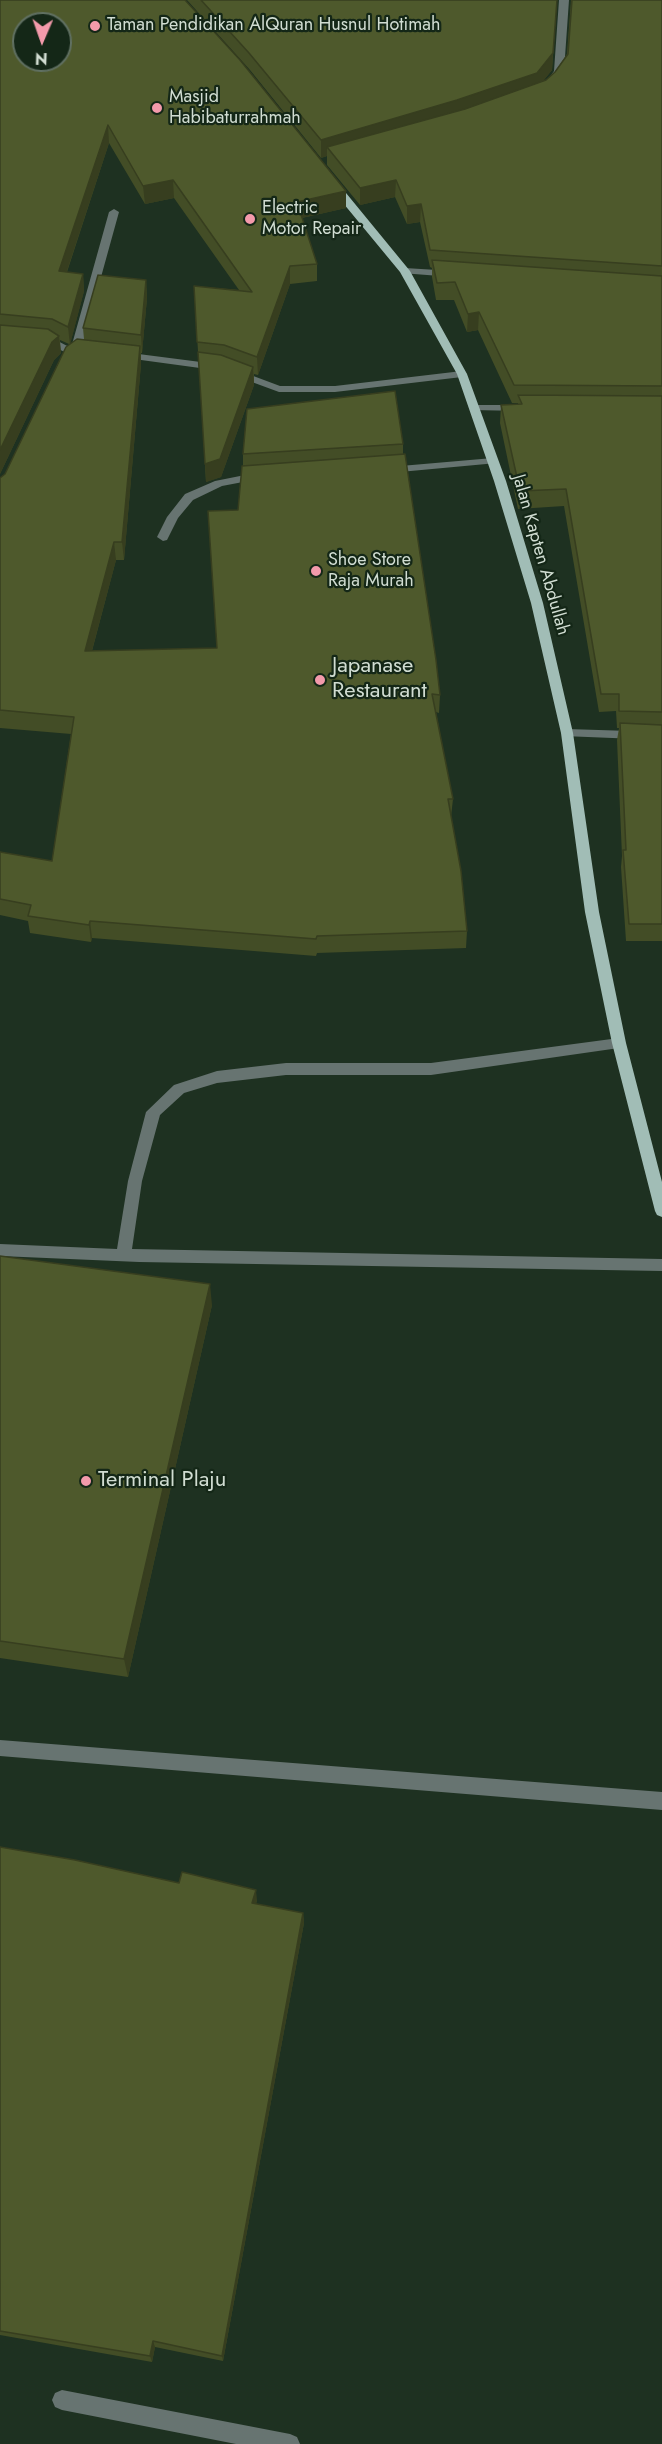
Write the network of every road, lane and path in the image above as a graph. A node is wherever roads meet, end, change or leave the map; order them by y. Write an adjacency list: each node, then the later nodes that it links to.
1 (564, 0): 2 (street)
2 (544, 90)
3 (323, 172): 5 (main road, Jalan Kapten Abdullah)
4 (114, 212): 8 (street)
5 (405, 271): 6 (street); 11 (main road, Jalan Kapten Abdullah)
6 (463, 275)
7 (0, 337): 8 (street)
8 (78, 352): 10 (street)
9 (107, 352): 11 (street)
10 (61, 361)
11 (462, 374): 12 (main road, Jalan Kapten Abdullah)
12 (476, 408): 13 (street); 14 (main road, Jalan Kapten Abdullah)
13 (532, 408)
14 (494, 461): 15 (street); 18 (main road, Jalan Kapten Abdullah)
15 (380, 470)
16 (272, 476): 17 (street)
17 (163, 537)
18 (567, 733): 19 (street); 20 (main road, Jalan Kapten Abdullah)
19 (662, 736)
20 (619, 1043): 21 (main road, Jalan Kapten Abdullah); 23 (street)
21 (662, 1211)
22 (0, 1250): 23 (street)
23 (124, 1255): 24 (street)
24 (662, 1265)
25 (0, 1748): 26 (street)
26 (662, 1801)
27 (62, 2400): 28 (street)
28 (290, 2444)

